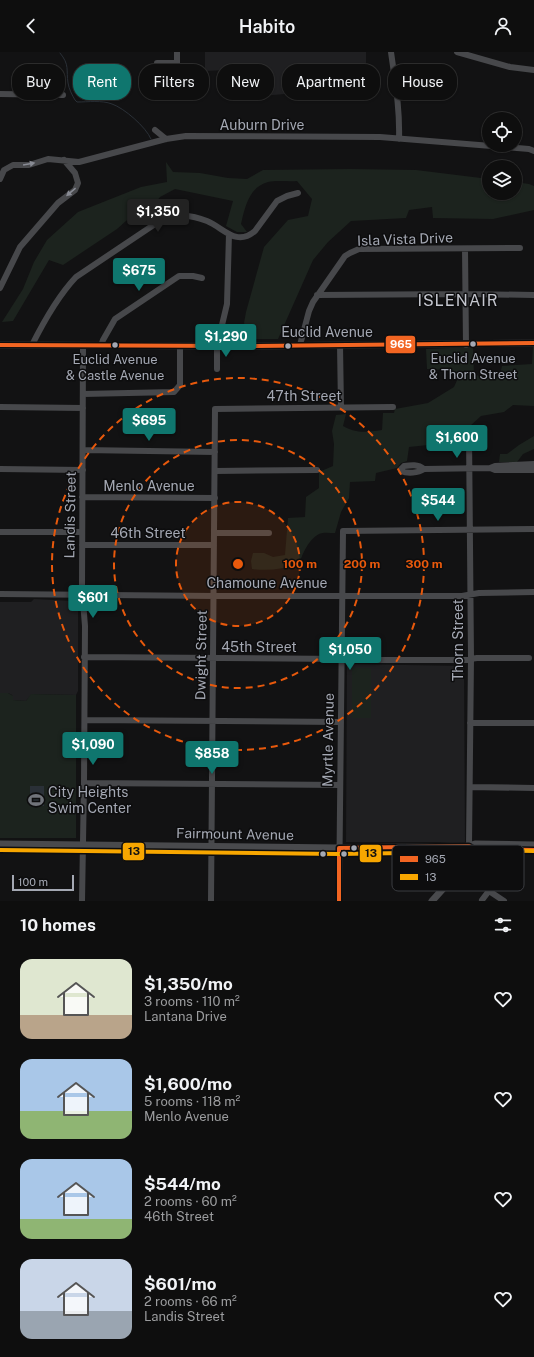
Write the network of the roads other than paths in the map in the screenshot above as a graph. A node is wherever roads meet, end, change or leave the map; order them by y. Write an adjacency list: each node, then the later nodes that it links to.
1 (177, 52): 4 (street)
2 (391, 52): 11 (street)
3 (457, 52): 6 (street)
4 (177, 62): 5 (street)
5 (157, 63)
6 (534, 70)
7 (0, 94): 8 (street)
8 (12, 94)
9 (155, 130): 10 (street)
10 (166, 139): 11 (street, Auburn Drive); 13 (street, Auburn Drive)
11 (399, 139): 12 (street, Auburn Drive)
12 (534, 150)
13 (64, 160): 14 (street, Auburn Drive, one-way to 13); 20 (street, one-way to 20)
14 (0, 179)
15 (298, 193): 16 (street)
16 (229, 234): 27 (street); 33 (street)
17 (520, 248): 18 (street, Isla Vista Drive)
18 (465, 249): 21 (street); 22 (street, Isla Vista Drive)
19 (202, 278): 31 (street)
20 (0, 288)
21 (466, 294): 22 (street); 23 (street); 25 (street)
22 (317, 295): 28 (street, Isla Vista Drive)
23 (534, 295)
24 (534, 343): 25 (main road, Euclid Avenue)
25 (466, 344): 29 (main road, Euclid Avenue)
26 (0, 345): 27 (main road, Euclid Avenue)
27 (32, 345): 30 (main road, Euclid Avenue)
28 (300, 345): 29 (main road, Euclid Avenue); 33 (main road, Euclid Avenue)
29 (340, 345): 39 (street)
30 (84, 346): 31 (main road, Euclid Avenue); 35 (street, Landis Street)
31 (101, 346): 32 (main road, Euclid Avenue)
32 (180, 346): 33 (main road, Euclid Avenue); 35 (street)
33 (217, 346): 34 (street)
34 (217, 369)
35 (83, 394): 38 (street, Landis Street)
36 (0, 407): 38 (street)
37 (394, 407): 39 (street, 47th Street)
38 (83, 408): 42 (street, Landis Street)
39 (341, 408): 40 (street, 47th Street)
40 (216, 409): 43 (street, Dwight Street)
41 (469, 433): 45 (street, Thorn Street)
42 (83, 450): 43 (street); 49 (street, Landis Street)
43 (215, 452): 52 (street, Dwight Street)
44 (534, 464): 46 (street)
45 (469, 468): 46 (street); 48 (street); 56 (street, Thorn Street)
46 (490, 468): 51 (street)
47 (0, 469): 49 (street)
48 (424, 469)
49 (83, 470): 53 (street, Landis Street)
50 (317, 470): 52 (street)
51 (534, 470)
52 (215, 471): 54 (street, Dwight Street)
53 (82, 497): 54 (street, Menlo Avenue); 58 (street, Landis Street)
54 (214, 498): 59 (street, Dwight Street)
55 (534, 529): 56 (street)
56 (470, 530): 65 (street, Thorn Street); 67 (street, Myrtle Avenue)
57 (0, 532): 58 (street)
58 (82, 532): 61 (street, Landis Street)
59 (214, 533): 60 (street); 62 (street, Dwight Street)
60 (268, 533)
61 (82, 545): 62 (street, 46th Street); 66 (street, Landis Street)
62 (214, 545): 68 (street, Dwight Street)
63 (534, 592): 65 (street, Chamoune Avenue)
64 (0, 594): 66 (street, Chamoune Avenue)
65 (470, 594): 67 (street, Chamoune Avenue); 70 (street, Thorn Street)
66 (82, 595): 68 (street, Chamoune Avenue); 69 (street, Landis Street)
67 (342, 595): 68 (street, Chamoune Avenue); 73 (street, Myrtle Avenue)
68 (214, 596): 72 (street, Dwight Street)
69 (84, 657): 72 (street, 45th Street); 74 (street, Landis Street)
70 (471, 658): 71 (street, 45th Street); 73 (street, 45th Street); 77 (street, Thorn Street)
71 (529, 658)
72 (213, 659): 73 (street, 45th Street); 75 (street, Dwight Street)
73 (341, 660): 76 (street, Myrtle Avenue)
74 (85, 720): 75 (street); 79 (street, Landis Street)
75 (212, 721): 76 (street); 80 (street, Dwight Street)
76 (340, 722): 81 (street, Myrtle Avenue)
77 (470, 723): 78 (street); 82 (street, Thorn Street)
78 (534, 723)
79 (84, 783): 80 (street); 85 (street, Landis Street)
80 (212, 784): 81 (street); 89 (street, Dwight Street)
81 (340, 786): 91 (street, Myrtle Avenue)
82 (470, 787): 83 (street); 86 (street, Thorn Street)
83 (534, 788)
84 (0, 844): 85 (main road, Fairmount Avenue)
85 (83, 845): 89 (main road, Fairmount Avenue); 97 (street, Landis Street)
86 (469, 845)
87 (472, 845): 88 (main road, Fairmount Avenue)
88 (534, 845)
89 (211, 847): 91 (main road, Fairmount Avenue); 98 (street, Dwight Street)
90 (392, 847): 91 (main road, Fairmount Avenue)
91 (339, 848): 99 (street, Myrtle Avenue)
92 (524, 850): 93 (main road, Fairmount Avenue)
93 (534, 850)
94 (441, 891): 100 (main road)
95 (489, 891): 96 (street); 101 (street)
96 (482, 900)
97 (82, 901)
98 (210, 901)
99 (339, 901)
100 (432, 901)
101 (504, 901)

